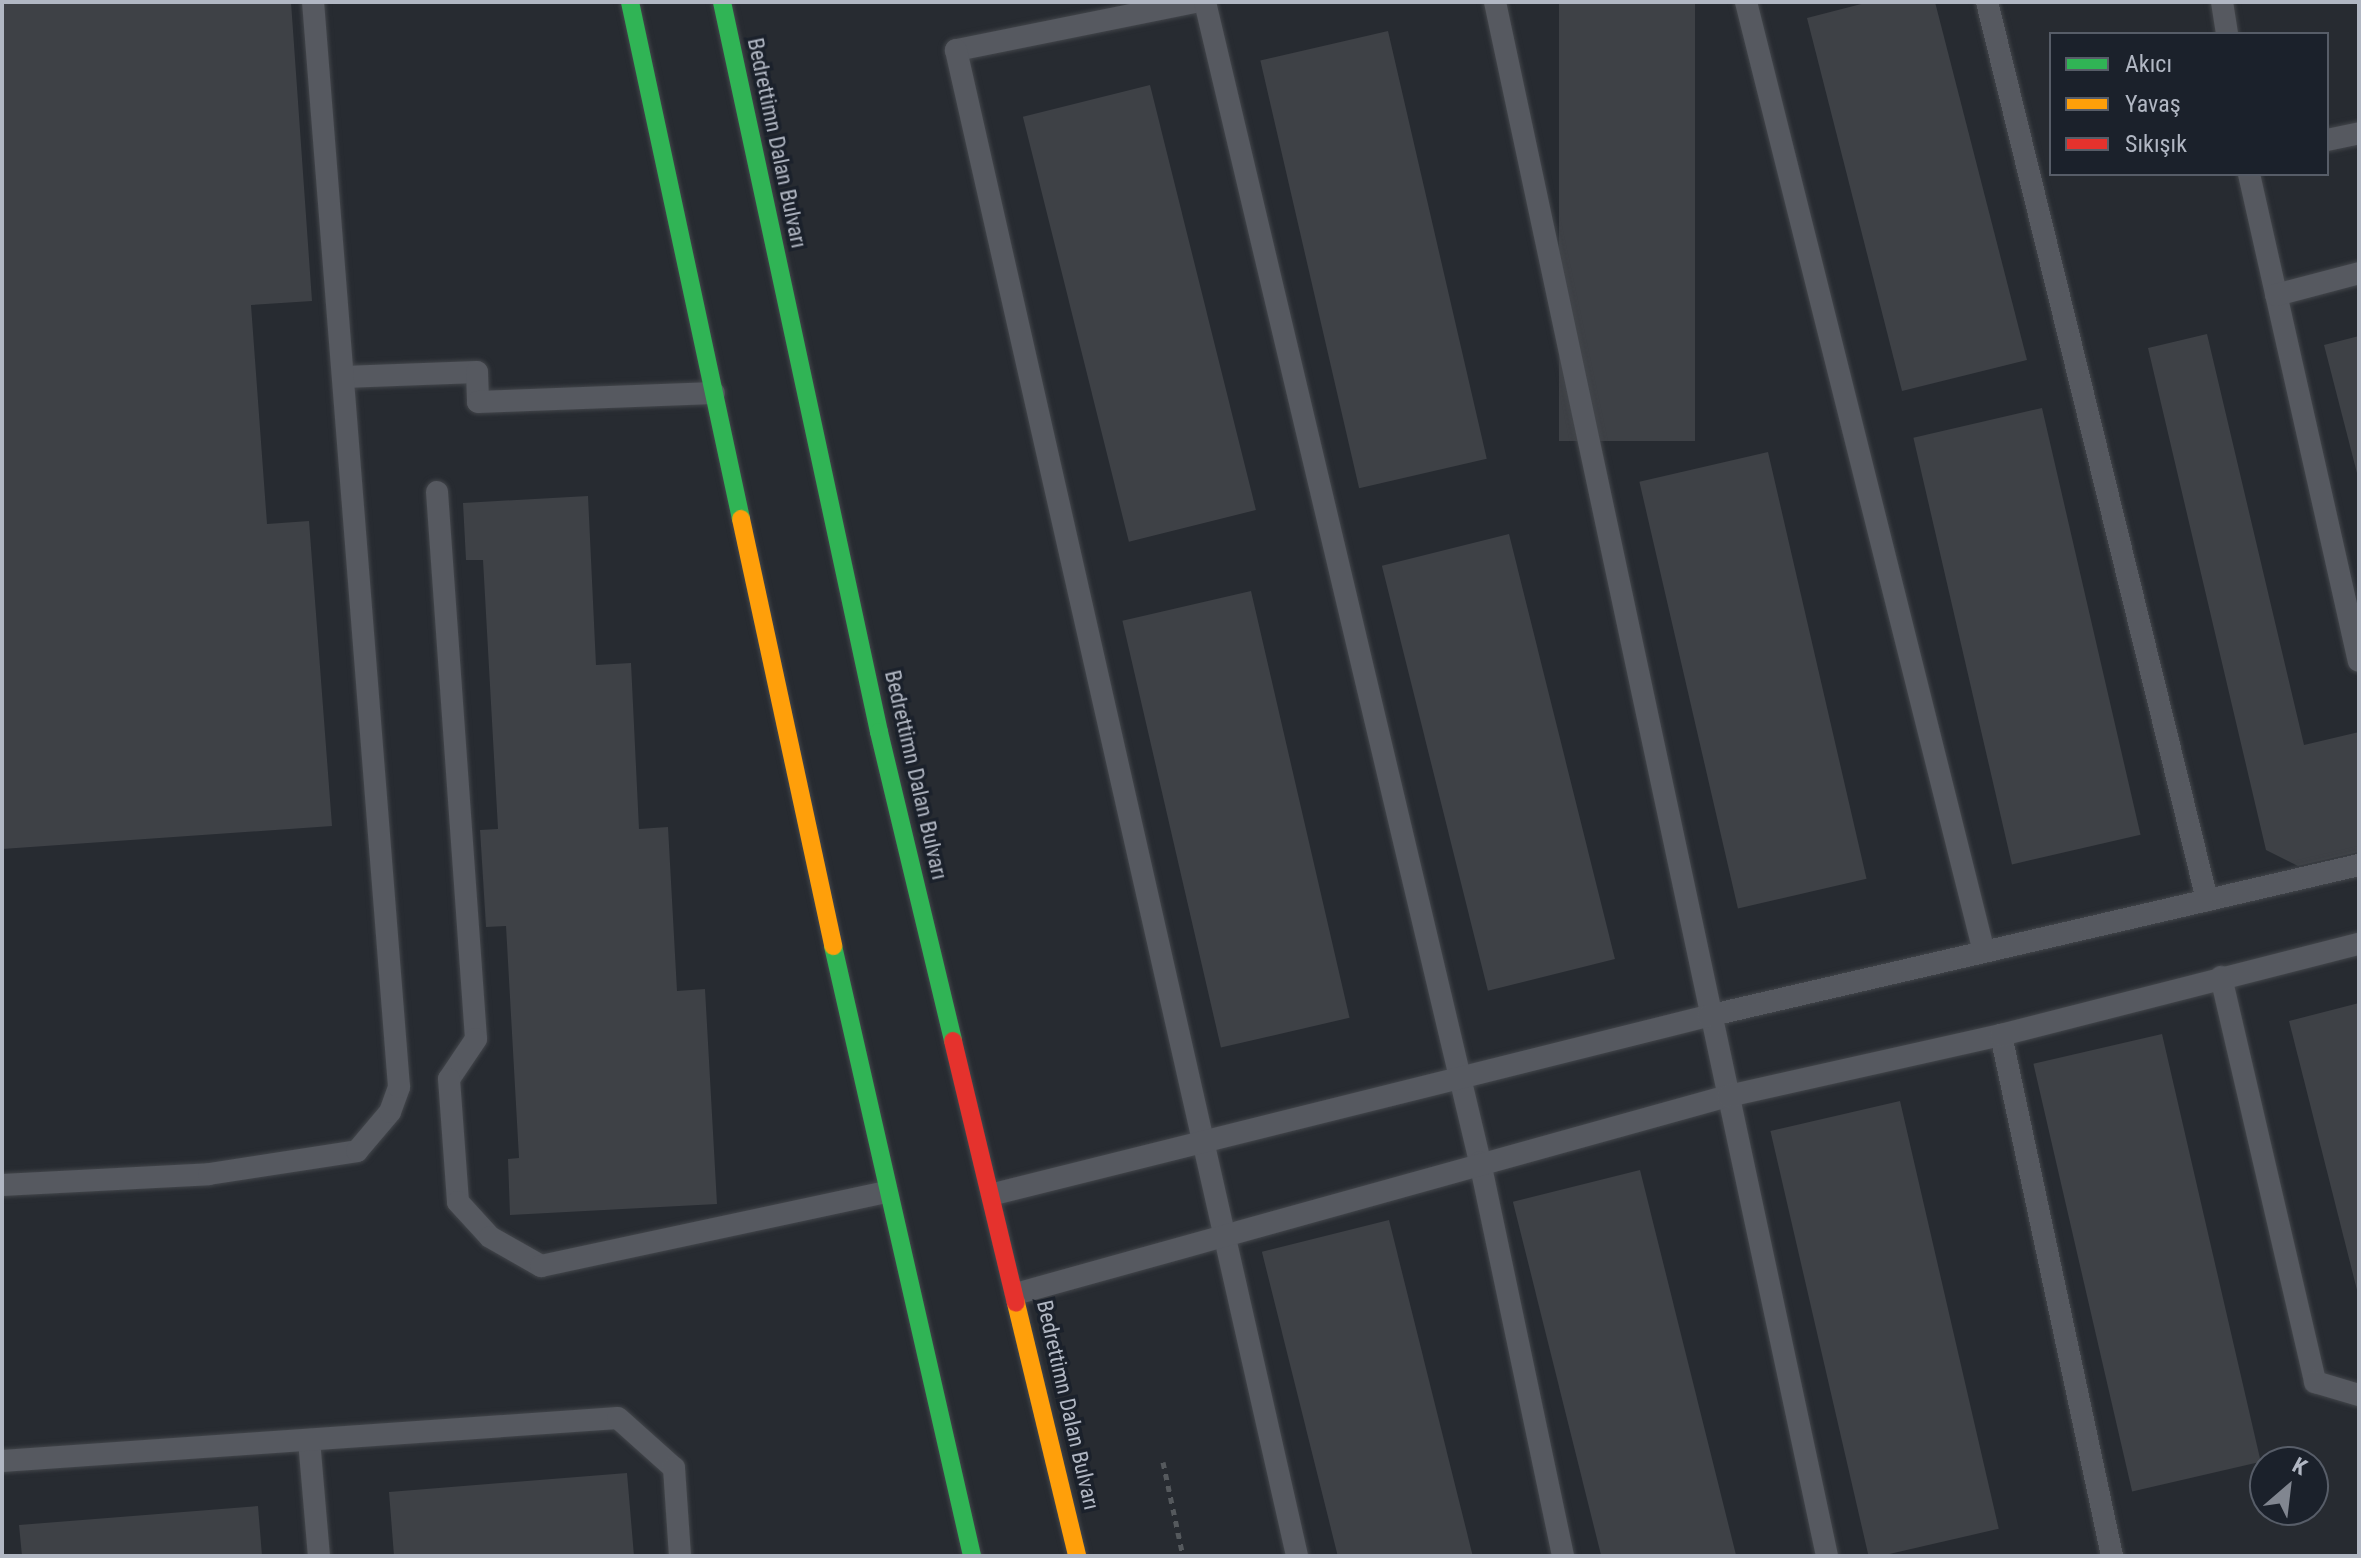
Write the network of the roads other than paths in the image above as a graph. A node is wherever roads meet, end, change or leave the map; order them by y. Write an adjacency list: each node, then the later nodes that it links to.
1 (313, 2): 16 (lane)
2 (630, 2): 17 (main road)
3 (722, 2): 33 (main road, Bedrettimn Dalan Bulvarı)
4 (1195, 2): 29 (lane)
5 (1205, 2): 27 (lane)
6 (1495, 2): 25 (lane)
7 (1746, 2): 23 (lane)
8 (1987, 2): 21 (lane)
9 (2222, 2): 10 (lane)
10 (2227, 32)
11 (2359, 133): 12 (lane)
12 (2329, 140)
13 (2249, 176): 15 (lane)
14 (2359, 273): 15 (lane)
15 (2276, 295): 19 (lane)
16 (344, 377): 17 (lane); 31 (lane)
17 (714, 393): 32 (main road)
18 (437, 492): 32 (lane)
19 (2359, 661)
20 (2359, 865): 21 (lane)
21 (2207, 900): 23 (lane)
22 (2359, 944): 24 (lane)
23 (1984, 952): 25 (lane)
24 (2221, 977): 26 (lane); 36 (lane)
25 (1708, 1016): 27 (lane); 28 (lane)
26 (2001, 1035): 28 (lane); 46 (lane)
27 (1460, 1082): 29 (lane); 30 (lane)
28 (1728, 1096): 30 (lane); 45 (lane)
29 (1203, 1146): 33 (lane); 34 (lane)
30 (1480, 1162): 34 (lane); 44 (lane)
31 (2, 1185)
32 (886, 1192): 41 (main road)
33 (994, 1194): 35 (main road, Bedrettimn Dalan Bulvarı)
34 (1222, 1237): 35 (lane); 43 (lane)
35 (1019, 1293): 42 (main road, Bedrettimn Dalan Bulvarı)
36 (2359, 1395)
37 (309, 1440): 38 (lane); 39 (lane); 40 (lane)
38 (2, 1461)
39 (319, 1556)
40 (680, 1556)
41 (972, 1556)
42 (1077, 1556)
43 (1297, 1556)
44 (1563, 1556)
45 (1827, 1556)
46 (2112, 1556)

